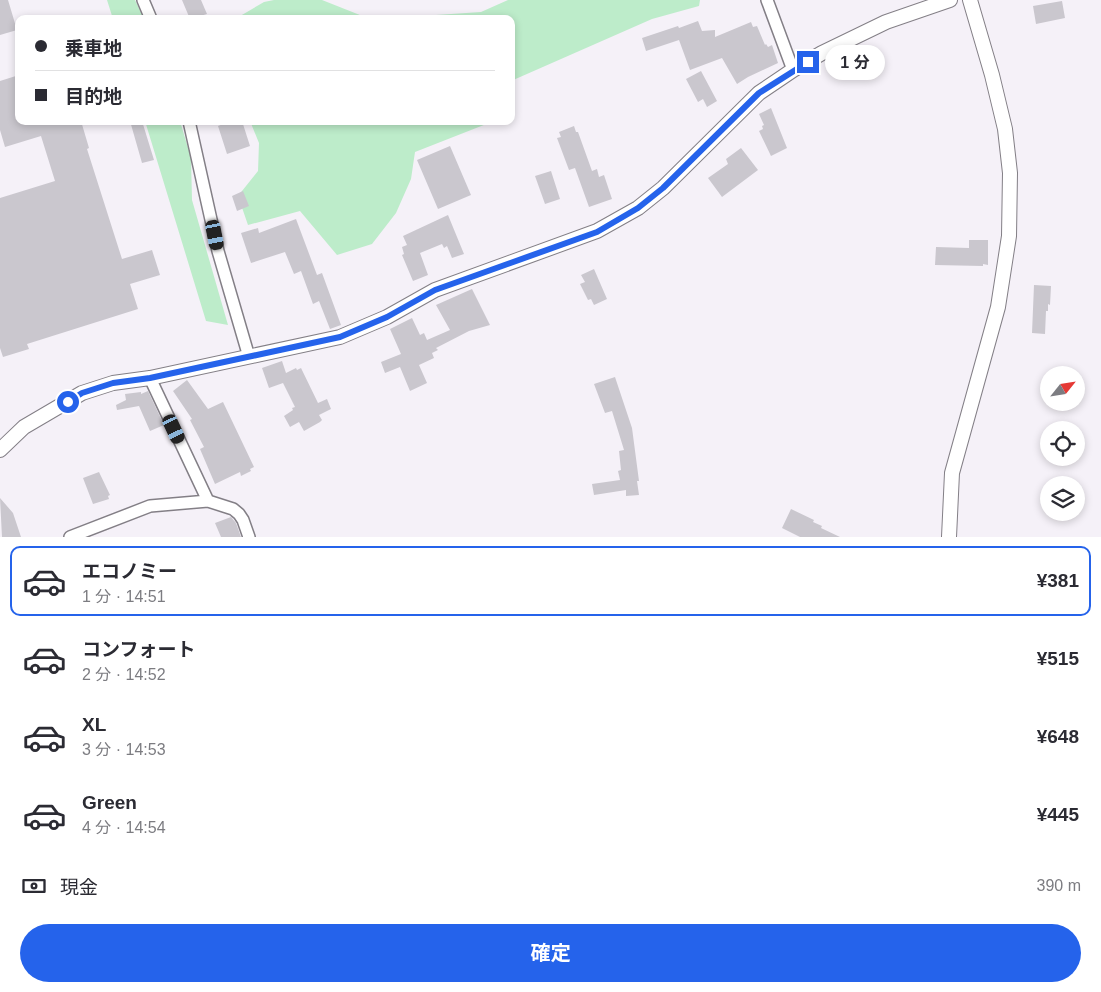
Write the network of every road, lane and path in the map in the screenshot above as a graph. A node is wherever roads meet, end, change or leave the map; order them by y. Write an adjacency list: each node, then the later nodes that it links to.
1 (143, 0): 5 (street)
2 (767, 0): 6 (street)
3 (950, 0): 6 (street)
4 (970, 0): 14 (street)
5 (149, 15)
6 (793, 70): 8 (street)
7 (190, 125): 8 (street)
8 (249, 357): 9 (street)
9 (150, 378): 10 (street); 11 (street)
10 (0, 450)
11 (208, 501): 12 (street); 13 (street)
12 (70, 537)
13 (249, 537)
14 (949, 537)

